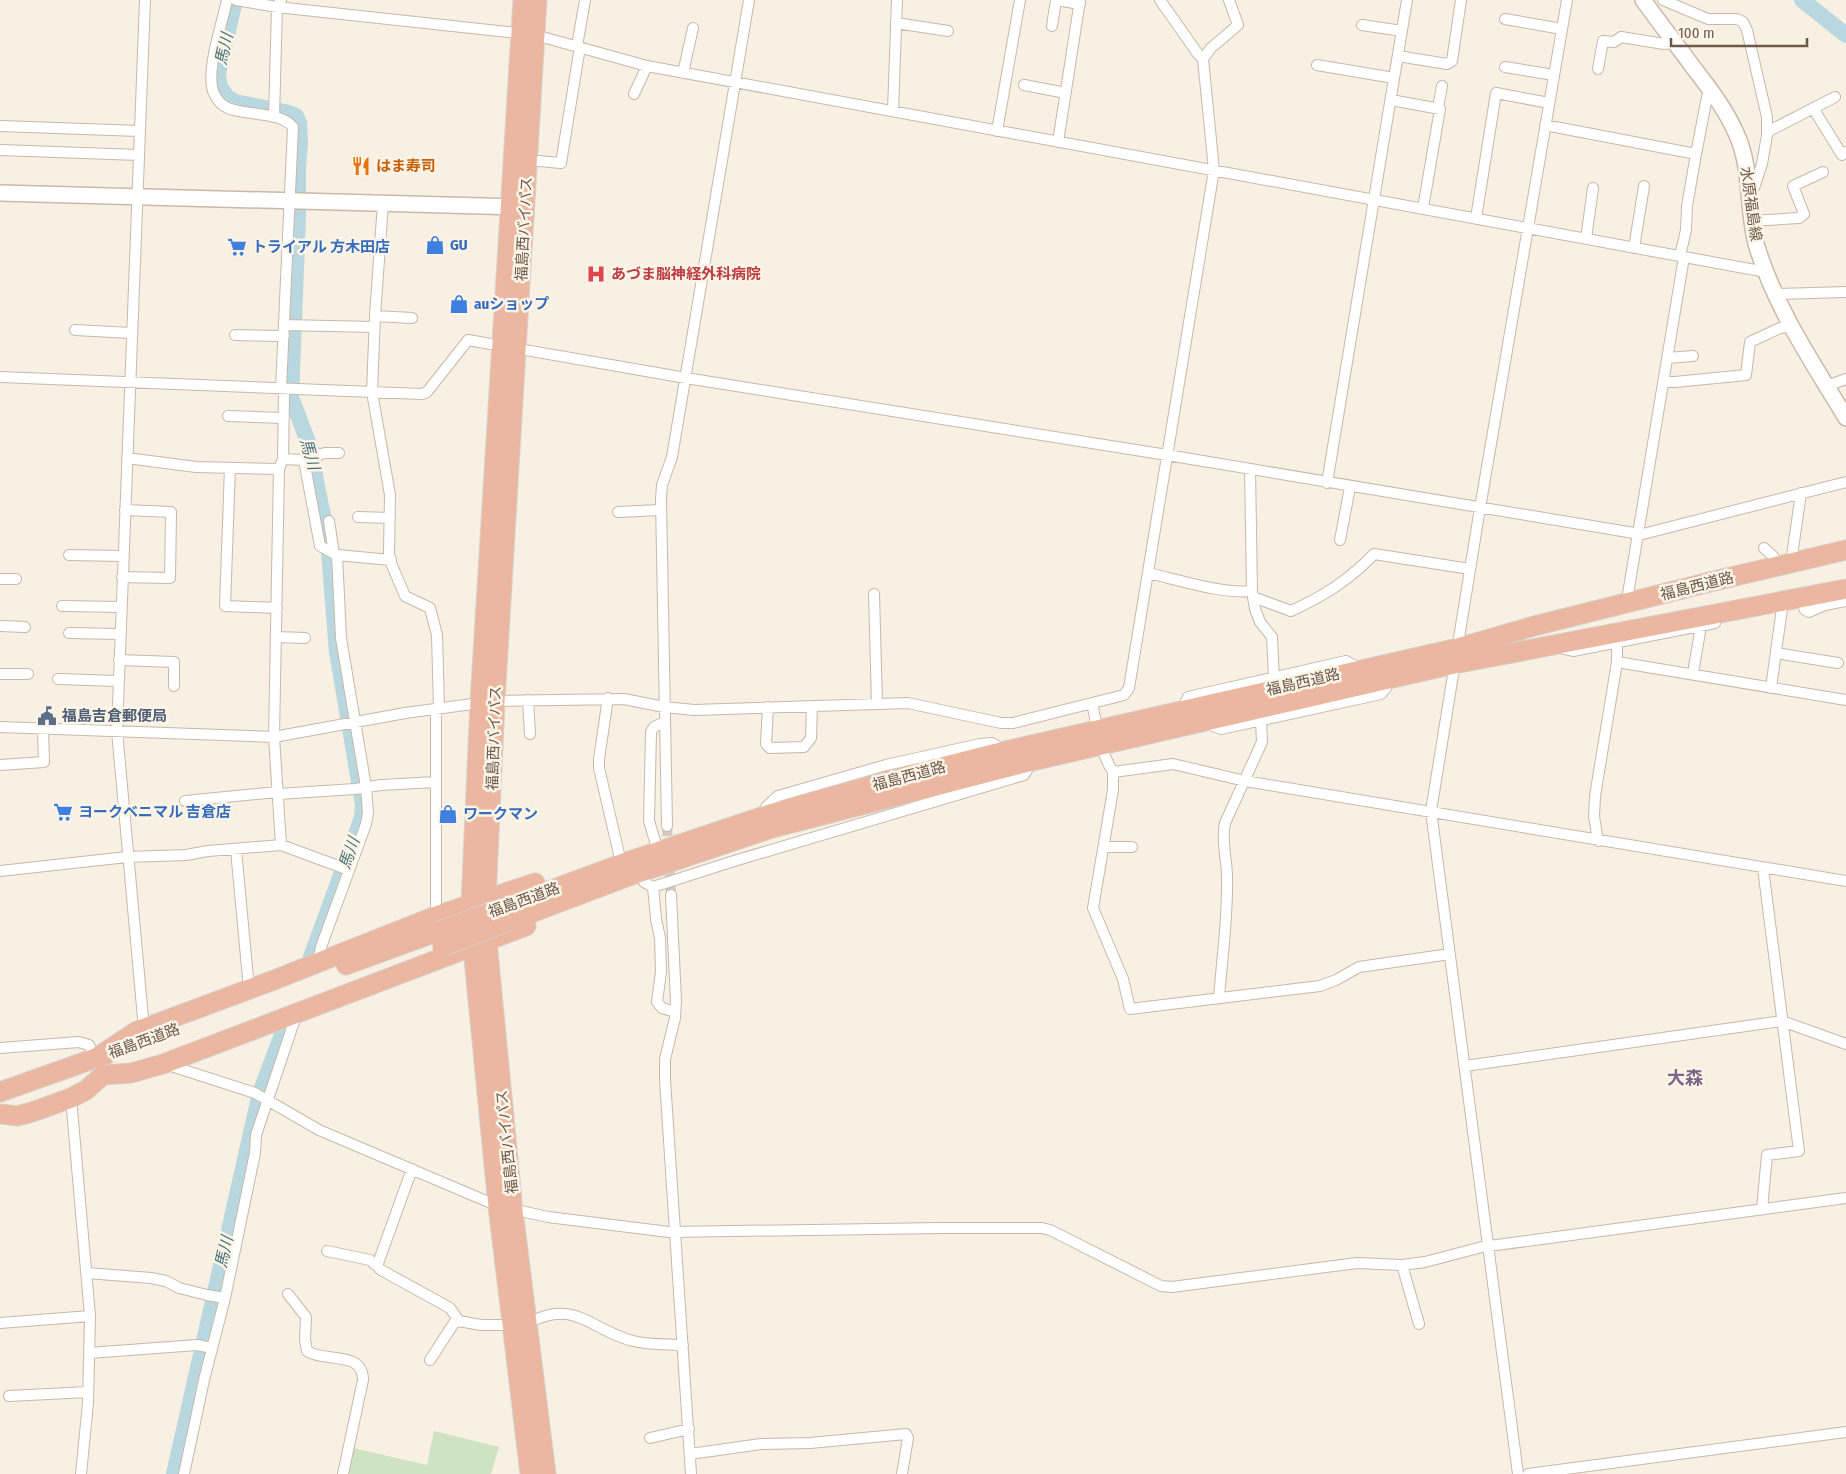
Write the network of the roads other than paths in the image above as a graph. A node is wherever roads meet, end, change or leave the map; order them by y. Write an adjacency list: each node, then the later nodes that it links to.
1 (145, 0): 55 (street)
2 (227, 0): 51 (street)
3 (239, 0): 18 (street)
4 (523, 0): 27 (highway, 福島西バイパス)
5 (537, 0): 27 (highway, 福島西バイパス)
6 (585, 0): 29 (street)
7 (749, 0): 39 (street)
8 (897, 0): 20 (street)
9 (1020, 0): 54 (street)
10 (1160, 0): 31 (street)
11 (1229, 0): 31 (street)
12 (1407, 0): 26 (street)
13 (1461, 0): 30 (street)
14 (1567, 0): 24 (street)
15 (1643, 0): 28 (street, 水原福島線)
16 (1662, 0): 56 (street)
17 (1080, 2): 22 (street); 42 (street)
18 (279, 3): 27 (street); 51 (street)
19 (1505, 20): 24 (street)
20 (896, 23): 25 (street); 50 (street)
21 (1362, 25): 26 (street)
22 (1052, 26)
23 (693, 28): 36 (street)
24 (1562, 29): 37 (street)
25 (948, 31)
26 (1402, 31): 30 (street)
27 (528, 34): 29 (street); 62 (highway, 福島西バイパス); 73 (highway, 福島西バイパス)
28 (1675, 43): 35 (street); 43 (street, 水原福島線)
29 (579, 46): 33 (street); 62 (street)
30 (1398, 56): 38 (street)
31 (1203, 59): 63 (street)
32 (1317, 65): 38 (street)
33 (647, 66): 36 (street); 44 (street)
34 (1504, 67): 37 (street)
35 (1598, 69)
36 (683, 72): 39 (street)
37 (1554, 75): 47 (street)
38 (1394, 78): 46 (street)
39 (734, 82): 50 (street); 96 (street)
40 (1024, 85): 42 (street)
41 (1442, 86): 48 (street)
42 (1066, 92): 57 (street)
43 (1712, 93): 60 (street); 67 (street, 水原福島線)
44 (634, 94)
45 (1835, 97): 49 (street)
46 (1391, 100): 48 (street); 70 (street)
47 (1550, 102): 53 (street); 75 (street)
48 (1438, 108): 74 (street)
49 (1813, 108): 56 (street); 59 (street)
50 (892, 111): 54 (street)
51 (274, 112): 71 (street)
52 (0, 126): 55 (street)
53 (1546, 126): 60 (street); 77 (street)
54 (997, 130): 57 (street)
55 (140, 131): 61 (street)
56 (1767, 132): 67 (street)
57 (1058, 142): 63 (street)
58 (0, 150): 61 (street)
59 (1846, 152)
60 (1696, 154): 80 (street)
61 (139, 155): 69 (street)
62 (528, 160): 73 (highway, 福島西バイパス)
63 (1214, 170): 70 (street); 108 (street)
64 (1823, 172): 76 (street)
65 (1644, 186): 79 (street)
66 (1593, 188): 78 (street)
67 (1749, 192): 76 (street, 水原福島線)
68 (0, 193): 69 (street)
69 (138, 198): 71 (street); 89 (street)
70 (1374, 199): 74 (street); 115 (street)
71 (291, 201): 72 (street); 86 (street)
72 (383, 203): 73 (street); 85 (street)
73 (518, 207): 92 (highway, 福島西バイパス)
74 (1423, 208): 75 (street)
75 (1476, 218): 77 (street)
76 (1751, 221): 81 (street, 水原福島線)
77 (1528, 228): 78 (street); 118 (street)
78 (1586, 239): 79 (street)
79 (1634, 248): 80 (street)
80 (1682, 256): 81 (street); 94 (street)
81 (1766, 272): 83 (street, 水原福島線)
82 (1846, 292): 83 (street)
83 (1775, 294): 87 (street, 水原福島線)
84 (412, 318): 85 (street)
85 (375, 322): 86 (street); 102 (street)
86 (286, 325): 91 (street)
87 (1791, 326): 99 (street); 100 (street, 水原福島線)
88 (75, 330): 89 (street)
89 (132, 333): 98 (street)
90 (235, 335): 91 (street)
91 (284, 336): 101 (street)
92 (509, 346): 96 (street); 102 (street); 177 (highway, 福島西バイパス)
93 (1693, 356): 94 (street)
94 (1667, 358): 99 (street)
95 (0, 377): 98 (street)
96 (686, 378): 108 (street); 120 (street)
97 (1846, 379): 100 (street)
98 (130, 381): 101 (street); 109 (street)
99 (1663, 382): 125 (street)
100 (1827, 386): 103 (street, 水原福島線)
101 (284, 388): 102 (street); 105 (street)
102 (372, 392): 123 (street)
103 (1842, 401): 106 (street, 水原福島線)
104 (228, 416): 105 (street)
105 (283, 418): 111 (street)
106 (1846, 418)
107 (339, 453): 110 (street)
108 (1167, 455): 113 (street); 135 (street)
109 (127, 458): 112 (street); 119 (street)
110 (306, 459): 111 (street); 129 (street)
111 (281, 464): 112 (street); 148 (street)
112 (230, 468): 148 (street)
113 (1250, 470): 115 (street); 142 (street)
114 (1846, 482): 117 (street)
115 (1327, 483): 116 (street)
116 (1350, 487): 118 (street); 126 (street)
117 (1801, 493): 125 (street); 133 (street)
118 (1480, 508): 125 (street); 134 (street)
119 (125, 510): 131 (street); 136 (street)
120 (660, 510): 121 (street); 181 (street)
121 (618, 512)
122 (358, 517): 123 (street)
123 (390, 518): 132 (street)
124 (329, 520): 129 (street)
125 (1639, 533): 143 (street)
126 (1340, 540)
127 (1764, 548): 133 (street)
128 (1846, 550): 133 (highway, 福島西道路)
129 (332, 553): 132 (street); 188 (street)
130 (70, 555): 131 (street)
131 (123, 556): 136 (street)
132 (391, 560): 183 (street)
133 (1786, 565): 139 (highway, 福島西道路)
134 (1470, 570): 142 (street); 160 (street)
135 (1148, 573): 142 (street); 178 (street)
136 (122, 577): 147 (street)
137 (0, 579): 138 (street)
138 (16, 579)
139 (1714, 581): 143 (street); 150 (highway, 福島西道路)
140 (1846, 589): 144 (highway, 福島西道路)
141 (874, 594): 179 (street)
142 (1253, 594): 168 (street)
143 (1628, 594): 150 (street)
144 (1792, 600): 145 (street); 151 (street); 158 (highway, 福島西道路); 159 (street)
145 (1846, 601)
146 (62, 606): 147 (street)
147 (121, 607): 154 (street)
148 (277, 608): 155 (street)
149 (0, 626): 152 (street)
150 (1534, 626): 160 (highway, 福島西道路)
151 (1701, 626): 157 (street); 165 (street)
152 (25, 627)
153 (68, 633): 154 (street)
154 (120, 634): 161 (street)
155 (276, 638): 156 (street); 193 (street)
156 (305, 638)
157 (1617, 643): 158 (street); 162 (street)
158 (1553, 645): 160 (highway, 福島西道路)
159 (1776, 653): 163 (street); 173 (street)
160 (1456, 656): 164 (highway, 福島西道路); 169 (highway, 福島西道路); 207 (street)
161 (119, 660): 171 (street); 172 (street)
162 (1617, 662): 165 (street); 210 (street)
163 (1838, 663)
164 (1361, 669): 168 (street); 184 (highway, 福島西道路)
165 (1693, 673): 173 (street)
166 (0, 674): 167 (street)
167 (28, 674)
168 (1274, 678): 184 (street)
169 (1388, 678): 185 (highway, 福島西道路); 186 (street)
170 (58, 679): 171 (street)
171 (118, 681): 191 (street)
172 (174, 686)
173 (1771, 688): 176 (street)
174 (608, 698): 175 (street); 181 (street); 215 (street)
175 (528, 700): 177 (street); 192 (street)
176 (1846, 700)
177 (487, 701): 183 (street); 223 (highway, 福島西バイパス)
178 (1092, 703): 179 (street); 194 (street)
179 (877, 704): 180 (street)
180 (812, 706): 182 (street); 182 (street)
181 (664, 707): 182 (street); 187 (street)
182 (768, 707)
183 (437, 708): 188 (street); 201 (street)
184 (1182, 710): 194 (highway, 福島西道路)
185 (1208, 720): 186 (street); 194 (highway, 福島西道路)
186 (1261, 720): 200 (street)
187 (664, 722): 208 (street); 209 (street)
188 (350, 723): 193 (street); 203 (street)
189 (0, 728): 190 (street)
190 (43, 729): 191 (street); 197 (street)
191 (117, 731): 193 (street); 216 (street)
192 (530, 734)
193 (274, 737): 204 (street)
194 (1100, 737): 195 (highway, 福島西道路); 196 (highway, 福島西道路); 198 (street)
195 (1005, 750): 199 (highway, 福島西道路); 206 (street)
196 (1032, 761): 202 (highway, 福島西道路); 221 (street)
197 (0, 765)
198 (1113, 772): 200 (street); 212 (street)
199 (898, 778): 206 (highway); 224 (highway, 福島西道路)
200 (1245, 781): 207 (street); 230 (street)
201 (436, 782): 203 (street); 225 (street)
202 (931, 787): 221 (highway); 224 (highway, 福島西道路)
203 (361, 788): 204 (street); 218 (street)
204 (278, 793): 205 (street); 211 (street)
205 (185, 801)
206 (766, 806): 209 (highway)
207 (1431, 811): 210 (street); 227 (street)
208 (667, 826)
209 (655, 841): 215 (highway)
210 (1598, 841): 217 (street)
211 (281, 845): 214 (street); 218 (street)
212 (1104, 846): 213 (street); 230 (street)
213 (1132, 847)
214 (236, 850): 216 (street); 229 (street)
215 (619, 854): 223 (highway)
216 (127, 857): 219 (street); 234 (street)
217 (1763, 868): 220 (street); 233 (street)
218 (346, 869): 228 (street)
219 (0, 871)
220 (1846, 881)
221 (648, 885): 226 (highway); 231 (street)
222 (671, 895): 231 (street)
223 (478, 902): 225 (highway); 226 (highway, 福島西バイパス)
224 (506, 915): 225 (highway, 福島西道路, bridge)
225 (439, 931): 228 (highway); 237 (highway, 福島西道路); 240 (highway, 福島西道路)
226 (480, 944): 232 (highway); 247 (highway, 福島西バイパス)
227 (1450, 954): 230 (street); 239 (street)
228 (318, 962): 229 (highway)
229 (249, 990): 234 (highway)
230 (1218, 998)
231 (675, 1012): 249 (street)
232 (297, 1013): 238 (highway); 242 (street)
233 (1782, 1021): 235 (street); 239 (street); 248 (street)
234 (144, 1029): 237 (highway)
235 (1846, 1044)
236 (0, 1048): 237 (street)
237 (96, 1058): 241 (highway, 福島西道路)
238 (163, 1064): 240 (highway); 242 (street)
239 (1465, 1066): 250 (street)
240 (103, 1075): 243 (highway); 244 (highway, 福島西道路)
241 (0, 1092)
242 (262, 1096): 245 (street); 256 (street)
243 (71, 1098): 244 (highway); 254 (street)
244 (1, 1115)
245 (412, 1169): 247 (street); 253 (street)
246 (1846, 1198): 248 (street)
247 (505, 1209): 249 (street); 260 (highway, 福島西バイパス)
248 (1762, 1209): 250 (street)
249 (675, 1232): 252 (street); 262 (street)
250 (1489, 1246): 252 (street); 279 (street)
251 (326, 1251): 253 (street)
252 (1402, 1265): 261 (street)
253 (377, 1266): 258 (street)
254 (87, 1273): 256 (street); 257 (street)
255 (288, 1294): 274 (street)
256 (222, 1298): 263 (street)
257 (90, 1316): 259 (street); 264 (street)
258 (459, 1321): 260 (street); 265 (street)
259 (0, 1323)
260 (520, 1324): 262 (street); 275 (highway, 福島西バイパス); 276 (highway, 福島西バイパス)
261 (1419, 1324)
262 (684, 1345): 268 (street)
263 (205, 1346): 264 (street); 273 (street)
264 (89, 1353): 266 (street)
265 (430, 1360)
266 (88, 1392): 267 (street); 272 (street)
267 (9, 1396)
268 (689, 1429): 270 (street); 271 (street)
269 (1846, 1432): 280 (street)
270 (650, 1438)
271 (690, 1454): 277 (street); 278 (street)
272 (81, 1474)
273 (184, 1474)
274 (343, 1474)
275 (530, 1474)
276 (546, 1474)
277 (691, 1474)
278 (902, 1474)
279 (1518, 1474)
280 (1528, 1474)

